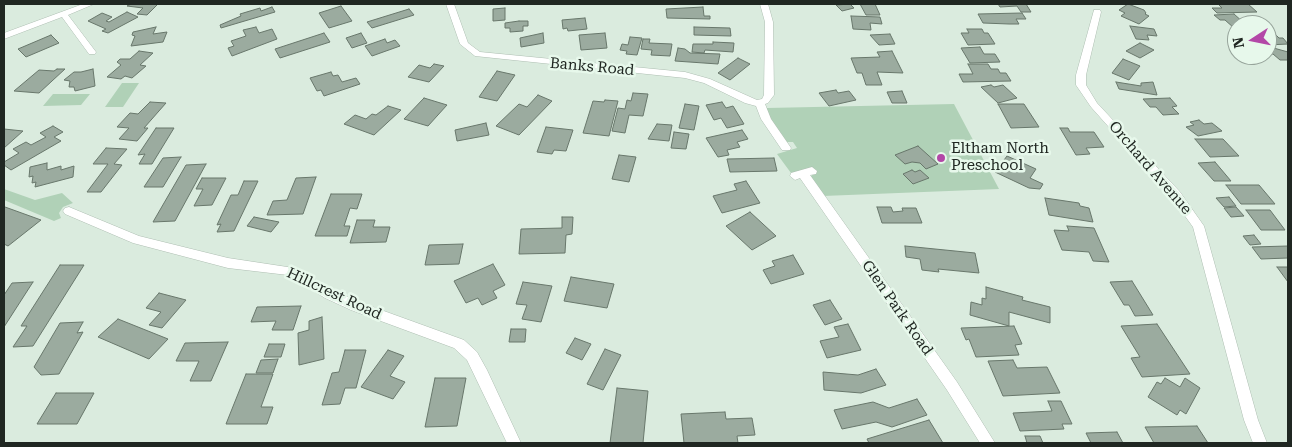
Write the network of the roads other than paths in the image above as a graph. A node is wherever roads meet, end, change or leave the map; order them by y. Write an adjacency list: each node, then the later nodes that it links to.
1 (90, 4): 5 (street)
2 (450, 4): 8 (street, Banks Road)
3 (764, 4): 8 (street)
4 (1097, 12): 14 (street, Orchard Avenue)
5 (64, 15): 6 (street); 7 (street)
6 (4, 36)
7 (92, 52)
8 (760, 102): 9 (street)
9 (786, 148)
10 (803, 174): 13 (street, Glen Park Road)
11 (69, 211): 12 (street, Hillcrest Road)
12 (514, 443)
13 (988, 443)
14 (1260, 443)

